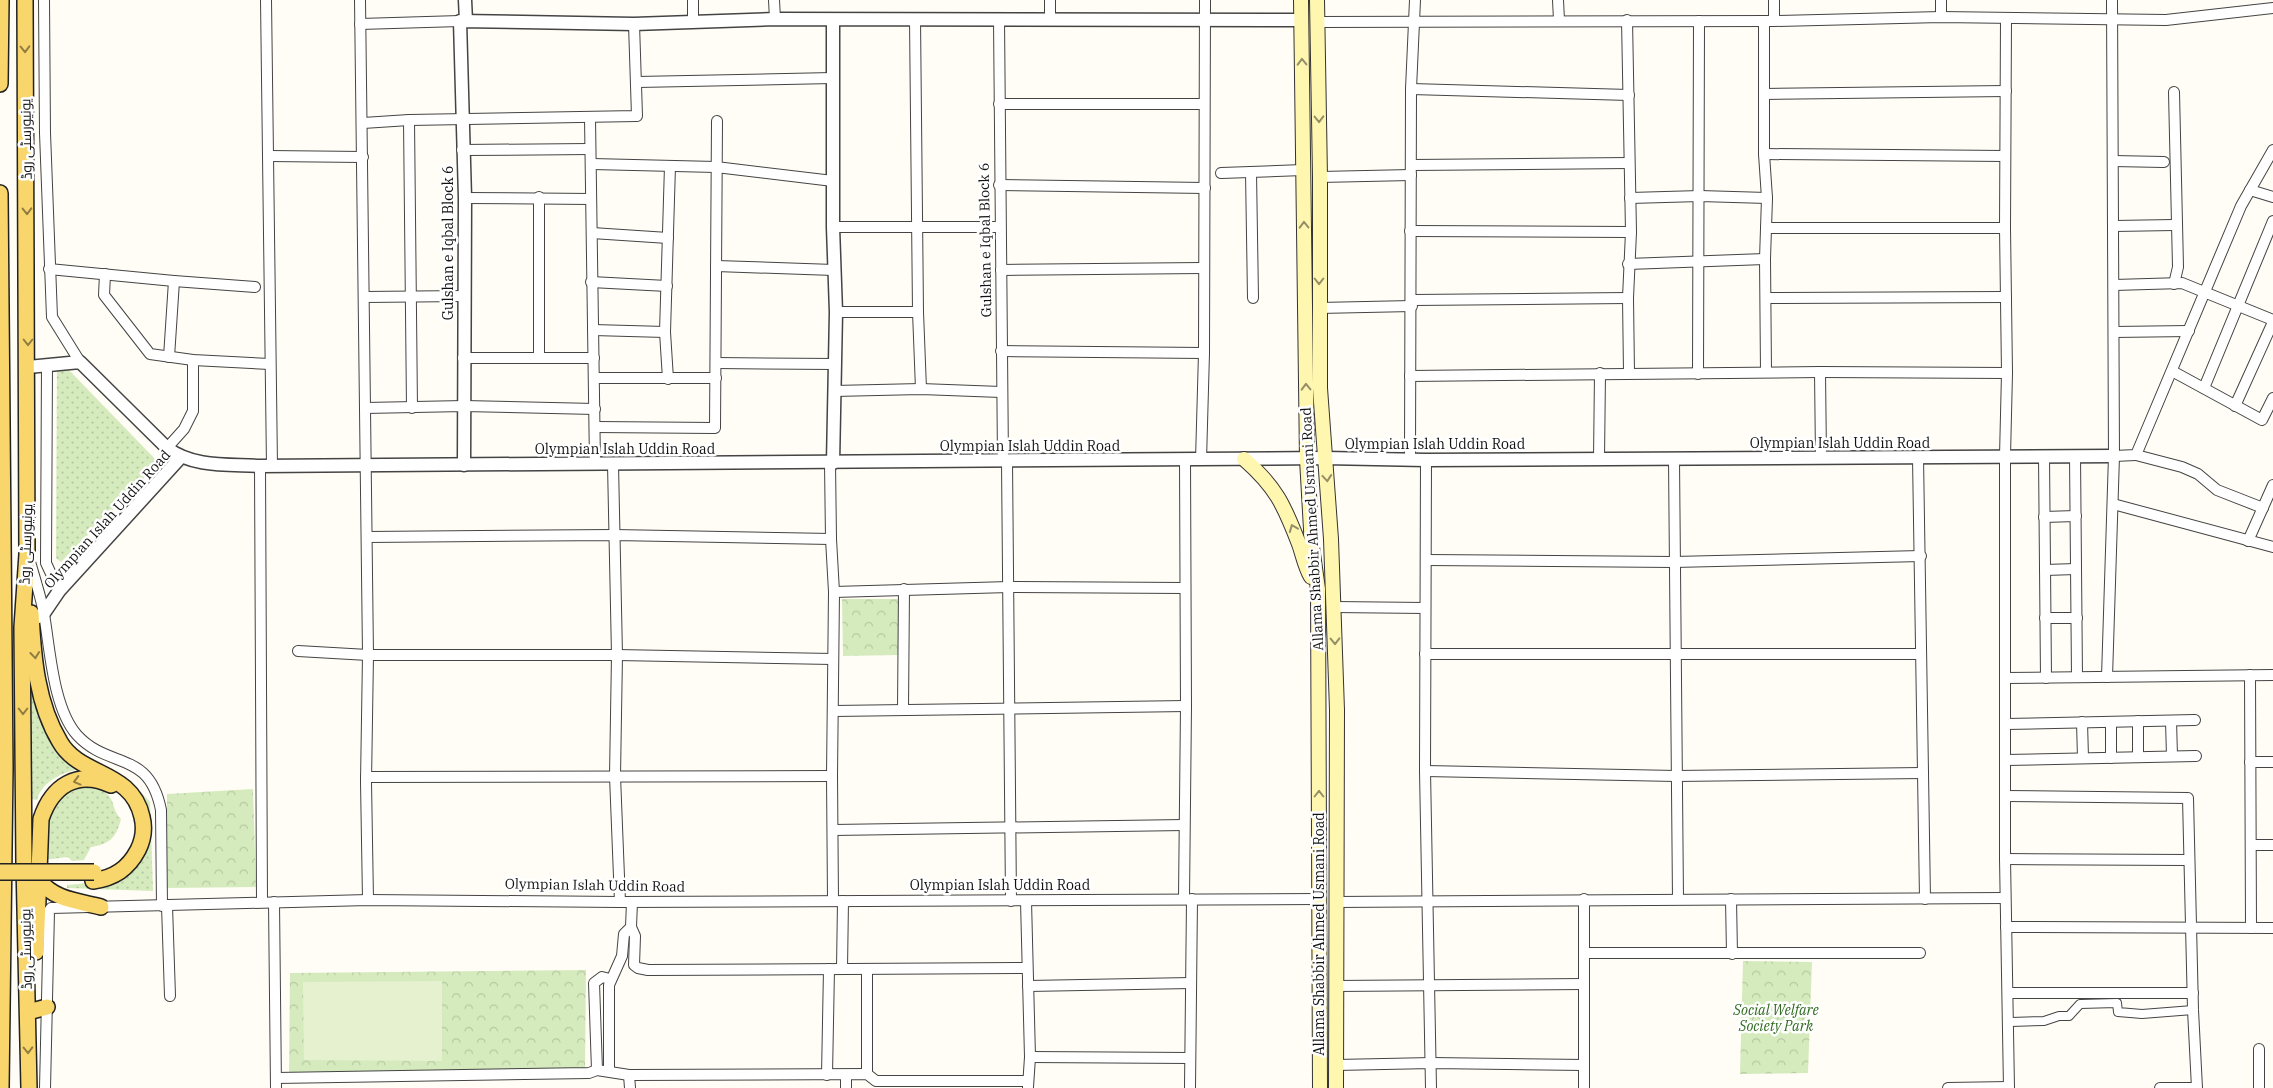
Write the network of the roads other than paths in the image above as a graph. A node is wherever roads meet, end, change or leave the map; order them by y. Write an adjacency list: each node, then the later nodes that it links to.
1 (1, 0): 41 (main road)
2 (25, 0): 142 (main road, یونیورسٹی روڈ, one-way to 142)
3 (44, 0): 101 (street)
4 (266, 0): 58 (street)
5 (360, 0): 37 (street)
6 (465, 0): 31 (street, Gulshan e Iqbal Block 6)
7 (693, 0): 26 (street)
8 (774, 0): 21 (street)
9 (1050, 0): 24 (street)
10 (1205, 0): 27 (street)
11 (1301, 0): 28 (main road, Allama Shabbir Ahmed Usmani Road)
12 (1316, 0): 35 (main road, Allama Shabbir Ahmed Usmani Road)
13 (1416, 0): 36 (street)
14 (1558, 0): 29 (street)
15 (1774, 0): 34 (street)
16 (1941, 0): 19 (street)
17 (2112, 0): 25 (street)
18 (2273, 8): 25 (street)
19 (1941, 18): 20 (street); 34 (street)
20 (2006, 18): 25 (street); 43 (street)
21 (774, 19): 26 (street); 32 (street)
22 (914, 19): 23 (street); 32 (street); 89 (street)
23 (999, 19): 24 (street); 47 (street, Gulshan e Iqbal Block 6)
24 (1050, 19): 27 (street)
25 (2112, 19): 61 (street)
26 (693, 20): 38 (street)
27 (1205, 20): 28 (street); 48 (street)
28 (1301, 20): 67 (main road, Allama Shabbir Ahmed Usmani Road, one-way to 28)
29 (1559, 20): 30 (street); 36 (street)
30 (1627, 20): 33 (street); 46 (street)
31 (463, 21): 37 (street); 38 (street); 51 (street, Gulshan e Iqbal Block 6)
32 (833, 21): 39 (street)
33 (1699, 21): 34 (street); 77 (street)
34 (1769, 21): 45 (street)
35 (1317, 22): 36 (street); 71 (main road, Allama Shabbir Ahmed Usmani Road, one-way to 71)
36 (1415, 22): 42 (street)
37 (360, 24): 53 (street)
38 (634, 24): 40 (street)
39 (833, 78): 40 (street); 72 (street)
40 (637, 82): 49 (street)
41 (0, 84)
42 (1411, 89): 46 (street); 68 (street)
43 (2006, 91): 45 (street); 59 (street)
44 (2174, 92): 107 (street)
45 (1764, 94): 57 (street)
46 (1629, 95): 63 (street)
47 (999, 104): 48 (street); 73 (street, Gulshan e Iqbal Block 6)
48 (1204, 104): 74 (street)
49 (590, 118): 51 (street); 54 (street)
50 (409, 120): 51 (street); 53 (street); 114 (street)
51 (462, 120): 55 (street, Gulshan e Iqbal Block 6)
52 (717, 121): 66 (street)
53 (363, 122): 60 (street)
54 (590, 149): 55 (street); 64 (street)
55 (462, 150): 80 (street, Gulshan e Iqbal Block 6)
56 (2273, 150): 75 (street)
57 (1764, 154): 59 (street); 82 (street)
58 (269, 156): 60 (street); 139 (street)
59 (2005, 156): 91 (street)
60 (363, 157): 113 (street)
61 (2113, 161): 62 (street); 86 (street)
62 (2164, 162)
63 (1629, 163): 68 (street); 81 (street)
64 (592, 164): 65 (street); 83 (street)
65 (670, 166): 66 (street); 95 (street)
66 (716, 167): 72 (street); 99 (street)
67 (1303, 170): 69 (street); 176 (main road, Allama Shabbir Ahmed Usmani Road, one-way to 67)
68 (1411, 170): 71 (street); 92 (street)
69 (1251, 172): 70 (street); 116 (street)
70 (1221, 173)
71 (1320, 177): 121 (main road, Allama Shabbir Ahmed Usmani Road, one-way to 121)
72 (833, 181): 87 (street)
73 (999, 185): 74 (street); 88 (street, Gulshan e Iqbal Block 6)
74 (1204, 188): 100 (street)
75 (2250, 190): 79 (street); 111 (street)
76 (0, 193): 130 (main road, یونیورسٹی روڈ)
77 (1700, 196): 81 (street); 82 (street); 97 (street)
78 (539, 197): 80 (street); 83 (street); 134 (street)
79 (2273, 197)
80 (465, 198): 112 (street, Gulshan e Iqbal Block 6)
81 (1630, 198): 93 (street)
82 (1768, 198): 90 (street)
83 (591, 199): 94 (street)
84 (2273, 221): 120 (street)
85 (2174, 225): 86 (street)
86 (2114, 226): 108 (street)
87 (833, 227): 89 (street); 102 (street)
88 (1000, 227): 89 (street); 103 (street, Gulshan e Iqbal Block 6)
89 (918, 228): 123 (street)
90 (1766, 228): 91 (street); 96 (street)
91 (2004, 228): 115 (street)
92 (1410, 231): 93 (street); 119 (street)
93 (1631, 232): 98 (street)
94 (592, 233): 95 (street); 106 (street)
95 (668, 238): 109 (street)
96 (1765, 259): 97 (street); 118 (street)
97 (1699, 261): 98 (street); 149 (street)
98 (1628, 264): 117 (street)
99 (716, 266): 102 (street); 138 (street)
100 (1204, 268): 103 (street); 131 (street)
101 (48, 269): 104 (street); 137 (street)
102 (834, 270): 122 (street)
103 (1001, 270): 129 (street, Gulshan e Iqbal Block 6)
104 (105, 274): 105 (street); 132 (street)
105 (174, 281): 110 (street); 132 (street)
106 (591, 282): 109 (street); 125 (street)
107 (2174, 284): 108 (street); 111 (street)
108 (2114, 285): 128 (street)
109 (667, 286): 127 (street)
110 (255, 287)
111 (2206, 293): 120 (street); 126 (street)
112 (464, 296): 114 (street); 133 (street, Gulshan e Iqbal Block 6)
113 (365, 297): 114 (street); 161 (street)
114 (411, 297): 162 (street)
115 (2006, 297): 118 (street); 148 (street)
116 (1253, 298)
117 (1628, 298): 119 (street); 147 (street)
118 (1766, 298): 144 (street)
119 (1412, 303): 121 (street); 150 (street)
120 (2239, 306): 124 (street); 154 (street)
121 (1319, 308): 173 (main road, Allama Shabbir Ahmed Usmani Road)
122 (836, 312): 123 (street); 140 (street)
123 (918, 312): 155 (street)
124 (2273, 321): 160 (street)
125 (593, 330): 127 (street); 135 (street)
126 (2189, 331): 128 (street); 143 (street)
127 (666, 332): 153 (street)
128 (2114, 332): 170 (street)
129 (1002, 351): 131 (street); 157 (street, Gulshan e Iqbal Block 6)
130 (0, 352): 216 (main road, یونیورسٹی روڈ)
131 (1204, 353): 181 (street)
132 (169, 357): 136 (street)
133 (463, 358): 134 (street); 159 (street, Gulshan e Iqbal Block 6)
134 (539, 358): 135 (street)
135 (594, 358): 151 (street)
136 (193, 360): 139 (street); 165 (street)
137 (80, 362): 141 (street); 165 (street)
138 (716, 363): 140 (street); 152 (street)
139 (270, 364): 188 (street)
140 (835, 364): 156 (street)
141 (47, 365): 142 (street); 209 (street)
142 (28, 368): 215 (main road, یونیورسٹی روڈ)
143 (2172, 371): 154 (street); 166 (street)
144 (1766, 372): 145 (street); 149 (street)
145 (1820, 372): 148 (street); 174 (street)
146 (1600, 373): 147 (street); 150 (street); 178 (street)
147 (1629, 373): 149 (street)
148 (2007, 373): 167 (street)
149 (1698, 374)
150 (1410, 376): 177 (street)
151 (595, 378): 153 (street); 163 (street)
152 (716, 378): 153 (street); 164 (street)
153 (668, 379)
154 (2204, 388): 160 (street)
155 (921, 389): 156 (street); 157 (street)
156 (834, 391): 184 (street)
157 (1001, 392): 183 (street, Gulshan e Iqbal Block 6)
158 (2273, 398): 160 (street)
159 (464, 406): 162 (street); 163 (street); 187 (street, Gulshan e Iqbal Block 6)
160 (2235, 406)
161 (365, 408): 162 (street); 189 (street)
162 (412, 408)
163 (595, 409): 164 (street)
164 (596, 427): 185 (street)
165 (167, 448): 171 (street)
166 (2136, 455): 170 (street); 192 (street)
167 (2005, 456): 168 (street, Olympian Islah Uddin Road); 172 (street, Olympian Islah Uddin Road); 228 (street)
168 (2044, 456): 169 (street, Olympian Islah Uddin Road); 194 (street)
169 (2075, 456): 170 (street, Olympian Islah Uddin Road); 193 (street)
170 (2114, 456): 191 (street)
171 (181, 457): 188 (street, Olympian Islah Uddin Road); 209 (street, Olympian Islah Uddin Road)
172 (1918, 457): 174 (street, Olympian Islah Uddin Road); 200 (street)
173 (1325, 458): 176 (street, Olympian Islah Uddin Road); 177 (street, Olympian Islah Uddin Road); 211 (main road, Allama Shabbir Ahmed Usmani Road, one-way to 211)
174 (1821, 458): 179 (street, Olympian Islah Uddin Road)
175 (1244, 459): 176 (street, Olympian Islah Uddin Road); 181 (street, Olympian Islah Uddin Road); 208 (main road, one-way to 175)
176 (1307, 459): 208 (main road, Allama Shabbir Ahmed Usmani Road)
177 (1410, 459): 182 (street, Olympian Islah Uddin Road)
178 (1599, 459): 179 (street, Olympian Islah Uddin Road); 182 (street, Olympian Islah Uddin Road)
179 (1674, 459): 202 (street)
180 (1185, 460): 181 (street, Olympian Islah Uddin Road); 183 (street, Olympian Islah Uddin Road); 207 (street)
181 (1201, 460)
182 (1426, 460): 201 (street)
183 (1005, 461): 184 (street, Olympian Islah Uddin Road); 205 (street, Gulshan e Iqbal Block 6)
184 (832, 463): 186 (street, Olympian Islah Uddin Road); 197 (street)
185 (596, 464): 186 (street, Olympian Islah Uddin Road); 187 (street, Olympian Islah Uddin Road)
186 (613, 464): 195 (street)
187 (464, 465): 189 (street, Olympian Islah Uddin Road)
188 (266, 466): 189 (street, Olympian Islah Uddin Road); 280 (street)
189 (365, 466): 196 (street)
190 (2273, 485): 192 (street)
191 (2113, 504): 198 (street); 227 (street)
192 (2263, 508): 198 (street)
193 (2076, 516): 194 (street); 203 (street)
194 (2044, 517): 204 (street)
195 (614, 535): 196 (street); 197 (street); 222 (street)
196 (366, 537): 221 (street)
197 (831, 539): 210 (street)
198 (2248, 540): 199 (street)
199 (2273, 547)
200 (1921, 556): 202 (street); 220 (street)
201 (1426, 560): 202 (street); 212 (street)
202 (1674, 562): 219 (street)
203 (2076, 569): 204 (street); 214 (street)
204 (2045, 570): 213 (street)
205 (1009, 587): 206 (street); 207 (street); 231 (street, Gulshan e Iqbal Block 6)
206 (904, 588): 210 (street); 232 (street)
207 (1185, 588): 230 (street)
208 (1318, 589): 270 (main road, Allama Shabbir Ahmed Usmani Road, one-way to 208)
209 (59, 590): 215 (street, Olympian Islah Uddin Road)
210 (834, 592): 223 (street)
211 (1334, 607): 212 (street); 284 (main road, Allama Shabbir Ahmed Usmani Road, one-way to 284)
212 (1425, 608): 218 (street)
213 (2045, 618): 214 (street); 229 (street)
214 (2077, 618): 226 (street)
215 (32, 620): 265 (main road, one-way to 265); 286 (street); 305 (main road, یونیورسٹی روڈ, one-way to 305)
216 (1, 625): 248 (main road, یونیورسٹی روڈ)
217 (298, 650): 221 (street)
218 (1425, 654): 219 (street); 249 (street)
219 (1675, 654): 220 (street); 253 (street)
220 (1921, 654): 250 (street)
221 (368, 655): 222 (street); 254 (street)
222 (617, 655): 223 (street); 251 (street)
223 (832, 659): 233 (street)
224 (2250, 675): 225 (street); 227 (street); 246 (street)
225 (2273, 675)
226 (2077, 677): 227 (street); 229 (street)
227 (2107, 677)
228 (2006, 678): 229 (street); 239 (street)
229 (2046, 678)
230 (1186, 706): 231 (street); 257 (street)
231 (1009, 708): 232 (street); 258 (street, Gulshan e Iqbal Block 6)
232 (903, 709): 233 (street)
233 (833, 711): 252 (street)
234 (2171, 720): 235 (street); 236 (street); 240 (street)
235 (2195, 720)
236 (2138, 721): 238 (street); 242 (street)
237 (2082, 722): 238 (street); 239 (street); 243 (street)
238 (2111, 722): 244 (street)
239 (2006, 724): 245 (street)
240 (2172, 756): 241 (street); 242 (street)
241 (2196, 756)
242 (2138, 757): 244 (street)
243 (2083, 758): 244 (street); 245 (street)
244 (2111, 758)
245 (2006, 760): 256 (street)
246 (2250, 762): 247 (street); 260 (street)
247 (2273, 762)
248 (5, 768): 255 (main road); 327 (main road, یونیورسٹی روڈ)
249 (1425, 772): 253 (street); 279 (street)
250 (1922, 773): 253 (street); 273 (street)
251 (615, 776): 252 (street); 254 (street); 282 (street)
252 (832, 776): 259 (street)
253 (1676, 776): 275 (street)
254 (366, 777): 274 (street)
255 (0, 791)
256 (2006, 796): 262 (street); 263 (street)
257 (1184, 825): 258 (street); 269 (street)
258 (1012, 827): 259 (street); 277 (street, Gulshan e Iqbal Block 6)
259 (833, 830): 276 (street)
260 (2251, 845): 261 (street); 290 (street)
261 (2273, 845)
262 (2005, 859): 263 (street); 268 (street)
263 (2188, 860): 289 (street)
264 (0, 872): 265 (main road, bridge)
265 (94, 876): 266 (main road, one-way to 266); 267 (main road)
266 (40, 880): 285 (main road); 305 (main road)
267 (0, 881)
268 (2005, 898): 273 (street); 288 (street)
269 (1188, 899): 270 (street, Olympian Islah Uddin Road); 278 (street, Olympian Islah Uddin Road); 300 (street)
270 (1319, 899): 333 (main road, Allama Shabbir Ahmed Usmani Road)
271 (1584, 899): 275 (street); 279 (street); 292 (street)
272 (1731, 899): 273 (street); 275 (street); 294 (street)
273 (1925, 899)
274 (368, 900): 281 (street, Olympian Islah Uddin Road); 282 (street, Olympian Islah Uddin Road)
275 (1678, 900)
276 (838, 901): 277 (street, Olympian Islah Uddin Road); 283 (street, Olympian Islah Uddin Road); 295 (street)
277 (1012, 901): 278 (street, Olympian Islah Uddin Road)
278 (1026, 901): 296 (street)
279 (1427, 901): 284 (street); 304 (street)
280 (262, 902): 281 (street, Olympian Islah Uddin Road); 286 (street, Olympian Islah Uddin Road)
281 (274, 902): 325 (street)
282 (620, 902): 283 (street, Olympian Islah Uddin Road)
283 (632, 902): 287 (street)
284 (1335, 902): 303 (main road, Allama Shabbir Ahmed Usmani Road)
285 (102, 906): 286 (street, Olympian Islah Uddin Road); 309 (street, Olympian Islah Uddin Road)
286 (164, 906): 308 (street)
287 (631, 927): 297 (street); 299 (street)
288 (2006, 927): 289 (street); 307 (street)
289 (2191, 928): 290 (street); 306 (street)
290 (2251, 928): 291 (street)
291 (2273, 928)
292 (1585, 953): 294 (street); 301 (street)
293 (1920, 953): 294 (street)
294 (1732, 954)
295 (842, 968): 297 (street); 298 (street)
296 (1027, 968): 298 (street); 302 (street)
297 (829, 969): 323 (street)
298 (867, 970): 321 (street)
299 (610, 979): 319 (street); 320 (street)
300 (1192, 983): 302 (street); 315 (street)
301 (1584, 984): 304 (street); 318 (street)
302 (1028, 986): 314 (street)
303 (1335, 986): 304 (street); 317 (main road, Allama Shabbir Ahmed Usmani Road)
304 (1431, 987): 316 (street)
305 (27, 992): 311 (main road, یونیورسٹی روڈ)
306 (2194, 993): 307 (street); 310 (street)
307 (2008, 994): 338 (street)
308 (170, 996)
309 (47, 1007): 311 (main road); 329 (street, Olympian Islah Uddin Road)
310 (2193, 1010): 312 (street); 340 (street)
311 (28, 1012): 328 (main road, یونیورسٹی روڈ, one-way to 328)
312 (2011, 1022)
313 (2259, 1049): 341 (street)
314 (1030, 1057): 315 (street); 326 (street)
315 (1190, 1058): 332 (street)
316 (1432, 1064): 317 (street); 318 (street); 335 (street)
317 (1336, 1065): 334 (main road, Allama Shabbir Ahmed Usmani Road)
318 (1584, 1065): 336 (street)
319 (597, 1070): 320 (street); 325 (street)
320 (609, 1071): 322 (street)
321 (867, 1074): 324 (street); 326 (street)
322 (630, 1075): 323 (street); 330 (street)
323 (827, 1075): 324 (street)
324 (846, 1076): 331 (street)
325 (276, 1083)
326 (1028, 1084)
327 (1, 1088)
328 (29, 1088)
329 (45, 1088)
330 (630, 1088)
331 (846, 1088)
332 (1190, 1088)
333 (1320, 1088)
334 (1336, 1088)
335 (1431, 1088)
336 (1584, 1088)
337 (1948, 1088): 338 (street)
338 (2009, 1088)
339 (2160, 1088): 340 (street)
340 (2197, 1088)
341 (2259, 1088)

